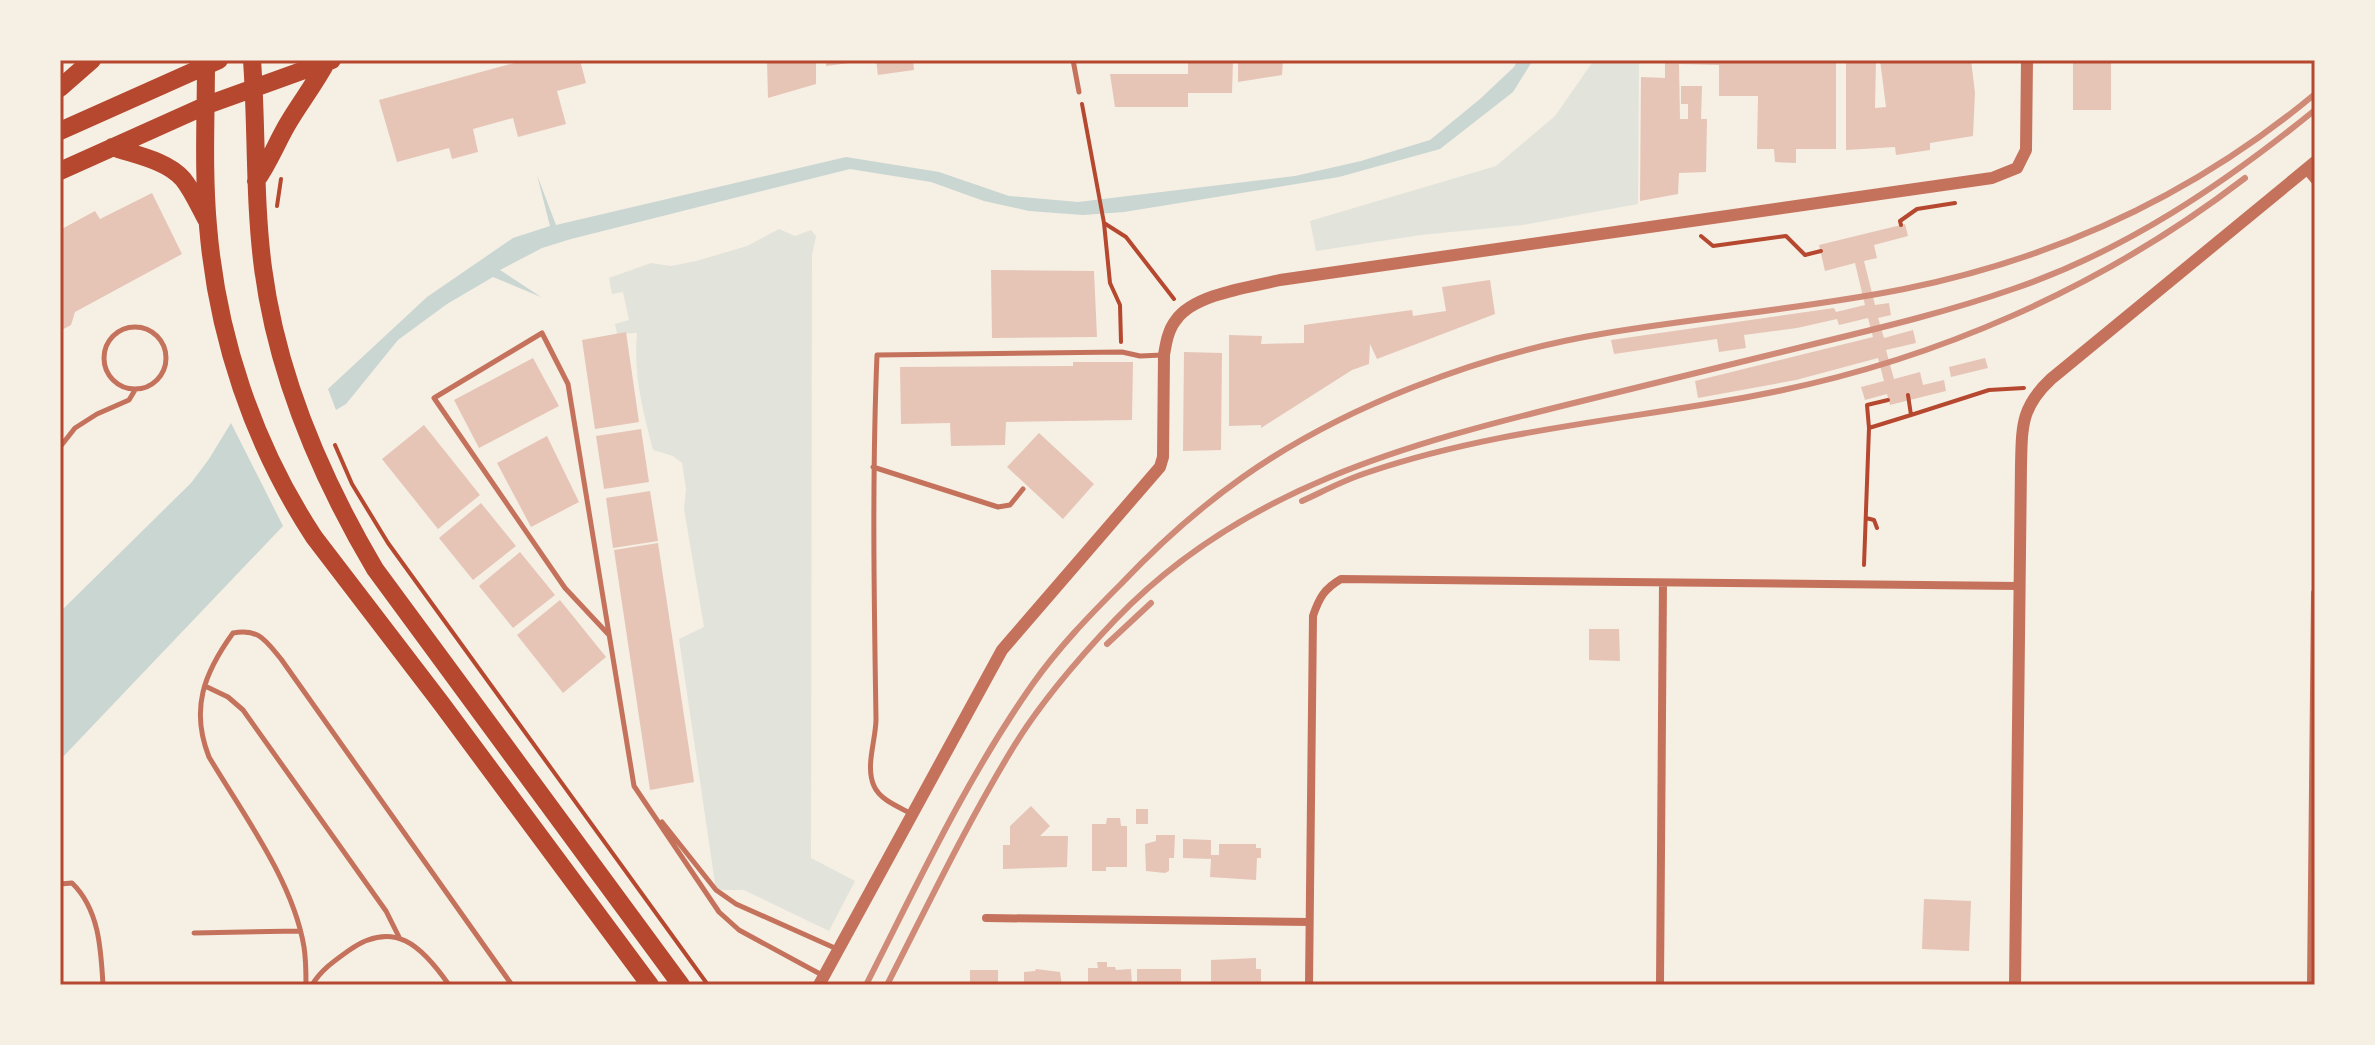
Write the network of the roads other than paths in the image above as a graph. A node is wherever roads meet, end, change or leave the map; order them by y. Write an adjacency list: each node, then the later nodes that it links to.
1 (92, 60): 8 (highway)
2 (252, 60): 7 (highway)
3 (1073, 60): 9 (lane)
4 (2027, 60): 18 (street)
5 (330, 61): 7 (highway); 15 (highway)
6 (210, 62): 10 (highway); 11 (highway)
7 (254, 87): 10 (highway); 15 (highway)
8 (60, 88)
9 (1079, 92)
10 (207, 105): 12 (highway); 17 (highway)
11 (60, 131)
12 (112, 147): 14 (highway); 17 (highway)
13 (2310, 166): 16 (street); 24 (street)
14 (60, 171)
15 (256, 181): 43 (highway)
16 (2315, 181)
17 (207, 221): 42 (highway)
18 (1164, 355): 21 (lane); 29 (street)
19 (135, 390): 19 (lane); 20 (lane)
20 (60, 447)
21 (873, 467): 22 (lane); 29 (lane)
22 (1023, 489)
23 (1663, 583): 24 (street); 32 (street); 45 (street)
24 (2019, 586): 46 (street)
25 (2315, 593): 47 (street)
26 (609, 635): 26 (lane); 28 (lane)
27 (205, 686): 33 (lane); 35 (lane); 41 (lane)
28 (634, 786): 36 (lane); 37 (lane)
29 (913, 814): 36 (street)
30 (60, 884): 38 (lane)
31 (986, 918): 32 (street)
32 (1309, 922): 44 (street)
33 (299, 931): 34 (lane); 39 (lane)
34 (194, 933)
35 (399, 937): 39 (lane); 40 (lane)
36 (838, 950): 37 (street)
37 (822, 981)
38 (103, 985)
39 (309, 985)
40 (449, 985)
41 (512, 985)
42 (650, 985)
43 (681, 985)
44 (1309, 985)
45 (1660, 985)
46 (2015, 985)
47 (2311, 985)

